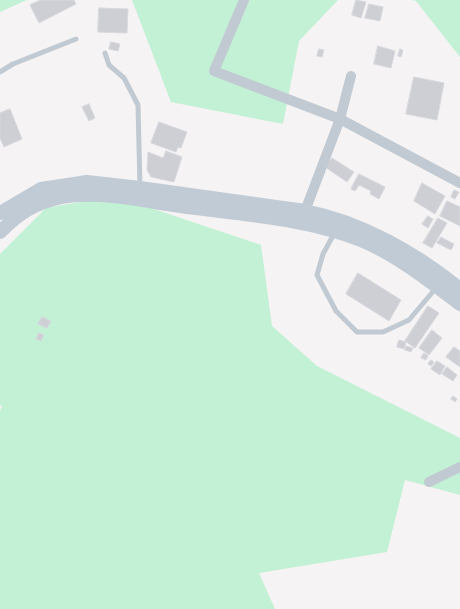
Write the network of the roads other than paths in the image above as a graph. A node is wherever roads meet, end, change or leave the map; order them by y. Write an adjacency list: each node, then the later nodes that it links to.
1 (244, 0): 6 (street)
2 (76, 39): 4 (lane)
3 (105, 53): 8 (lane)
4 (0, 72)
5 (351, 76): 6 (street)
6 (340, 118): 7 (street); 9 (street)
7 (460, 183)
8 (140, 188): 9 (street); 10 (street)
9 (304, 211): 14 (street)
10 (0, 213)
11 (336, 231): 12 (street); 13 (street); 13 (lane)
12 (0, 232)
13 (437, 286): 15 (street)
14 (460, 290)
15 (460, 304)
16 (460, 467): 17 (street)
17 (429, 482)

